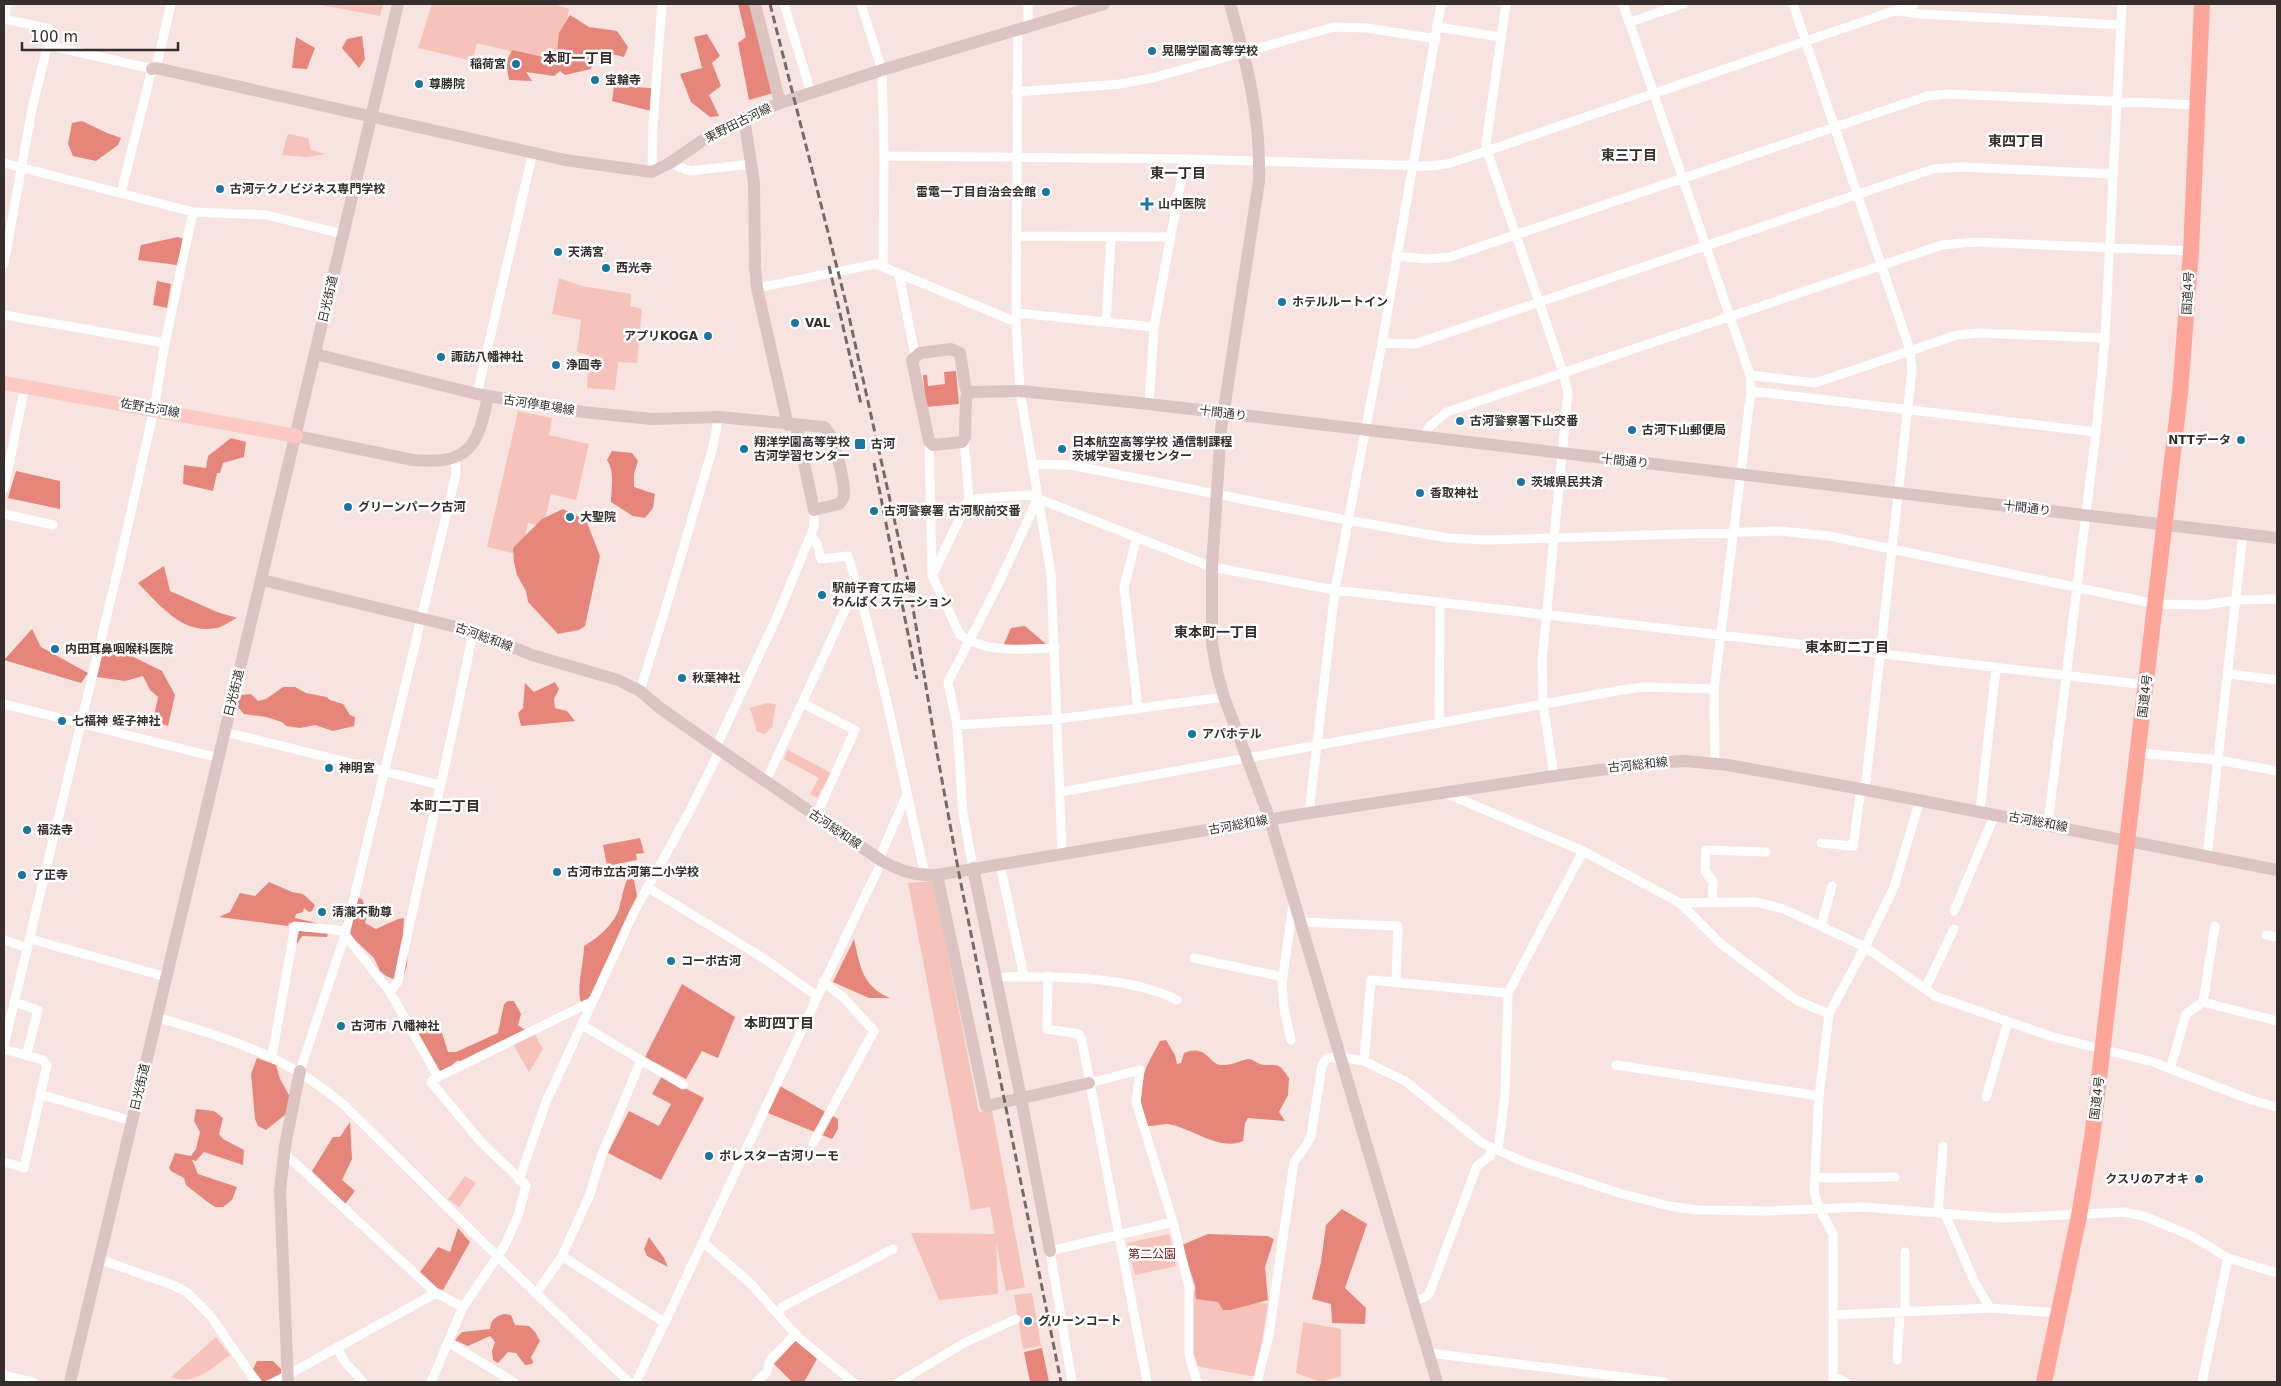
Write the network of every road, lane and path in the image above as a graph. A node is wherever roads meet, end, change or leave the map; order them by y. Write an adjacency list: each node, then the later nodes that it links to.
1 (7, 4): 20 (street)
2 (171, 4): 30 (street)
3 (398, 4): 38 (street, 日光街道)
4 (662, 4): 52 (street)
5 (755, 4): 36 (street)
6 (784, 4): 33 (street)
7 (861, 4): 31 (street)
8 (1028, 4): 23 (street)
9 (1104, 4): 23 (street, 東野田古河線)
10 (1230, 4): 29 (street)
11 (1440, 4): 24 (street)
12 (1506, 4): 25 (street)
13 (1623, 4): 21 (street)
14 (1684, 4): 21 (street)
15 (1792, 4): 27 (street)
16 (1914, 4): 19 (street)
17 (2122, 4): 22 (street)
18 (2202, 4): 37 (highway, 国道4号)
19 (1896, 10): 22 (street); 27 (street)
20 (4, 18): 28 (street)
21 (1630, 22): 34 (street)
22 (2121, 26): 35 (street)
23 (1023, 27): 31 (street, 東野田古河線); 32 (street)
24 (1437, 27): 25 (street); 26 (street)
25 (1501, 37): 41 (street)
26 (1436, 39): 29 (street); 50 (street)
27 (1806, 41): 34 (street); 40 (street)
28 (48, 45): 30 (street); 51 (street)
29 (1244, 53): 32 (street); 46 (street)
30 (154, 68): 38 (street); 55 (street)
31 (882, 70): 33 (street, 東野田古河線); 43 (street)
32 (1016, 92): 44 (street)
33 (811, 93): 36 (street, 東野田古河線)
34 (1654, 93): 41 (street); 54 (street)
35 (2116, 101): 37 (street); 40 (street); 53 (street)
36 (780, 103): 39 (street, 東野田古河線)
37 (2197, 105): 65 (highway, 国道4号)
38 (371, 117): 42 (street); 58 (street, 日光街道)
39 (744, 118): 48 (street, 東野田古河線); 49 (street)
40 (1834, 127): 54 (street); 56 (street)
41 (1487, 151): 50 (street); 59 (street)
42 (533, 152): 52 (street); 91 (street)
43 (884, 156): 44 (street); 69 (street)
44 (1017, 157): 45 (street); 60 (street)
45 (1185, 159): 46 (street); 62 (street)
46 (1260, 162): 50 (street); 95 (street)
47 (4, 163): 51 (street)
48 (670, 163): 49 (street); 52 (street, 東野田古河線)
49 (751, 164): 71 (street)
50 (1413, 166): 66 (street)
51 (21, 167): 55 (street); 67 (street)
52 (652, 172)
53 (2113, 174): 56 (street); 64 (street)
54 (1682, 178): 59 (street); 63 (street)
55 (121, 193): 57 (street)
56 (1857, 195): 63 (street); 68 (street)
57 (193, 212): 58 (street); 79 (street)
58 (344, 234): 82 (street, 日光街道)
59 (1516, 235): 66 (street); 72 (street)
60 (1017, 236): 61 (street); 75 (street)
61 (1111, 237): 62 (street); 76 (street)
62 (1171, 238): 77 (street)
63 (1706, 246): 72 (street); 74 (street)
64 (2109, 249): 65 (street); 68 (street); 78 (street)
65 (2191, 252): 119 (highway, 国道4号)
66 (1396, 256): 80 (street)
67 (4, 264)
68 (1882, 266): 74 (street); 81 (street)
69 (883, 267): 70 (street); 71 (street)
70 (899, 275): 75 (street); 83 (street)
71 (758, 288): 97 (street)
72 (1539, 303): 80 (street); 84 (street)
73 (4, 315): 79 (street)
74 (1729, 316): 84 (street); 85 (street)
75 (1016, 318): 76 (street); 88 (street)
76 (1106, 322): 77 (street)
77 (1154, 327): 92 (street)
78 (2105, 338): 81 (street); 99 (street)
79 (165, 343): 93 (street)
80 (1382, 343): 98 (street)
81 (1910, 350): 85 (street); 94 (street)
82 (315, 354): 91 (street); 100 (street, 日光街道)
83 (915, 355): 90 (street); 103 (street)
84 (1563, 372): 101 (street); 104 (street)
85 (1750, 376): 89 (street)
86 (4, 383): 87 (main road, 佐野古河線)
87 (25, 386): 93 (main road, 佐野古河線); 106 (street)
88 (1020, 391): 90 (street, 十間通り); 92 (street, 十間通り); 107 (street)
89 (1751, 391): 94 (street); 108 (street)
90 (972, 392): 102 (street)
91 (482, 395): 96 (street, 古河停車場線); 105 (street, 古河停車場線)
92 (1149, 404): 95 (street, 十間通り)
93 (154, 409): 100 (main road, 佐野古河線); 157 (street)
94 (1909, 410): 99 (street); 110 (street)
95 (1223, 413): 98 (street, 十間通り); 111 (street)
96 (719, 417): 97 (street, 古河停車場線); 150 (street)
97 (792, 425): 114 (street); 114 (street, 古河停車場線)
98 (1364, 431): 101 (street, 十間通り); 117 (street)
99 (2096, 432): 116 (street)
100 (296, 436): 105 (street, 古河停車場線); 129 (street, 日光街道)
101 (1424, 437): 104 (street, 十間通り)
102 (964, 440): 103 (street); 113 (street)
103 (929, 442): 128 (street)
104 (1563, 454): 108 (street, 十間通り); 124 (street)
105 (453, 458): 138 (street)
106 (6, 460): 109 (street)
107 (1032, 464): 111 (street); 112 (street)
108 (1740, 474): 110 (street, 十間通り); 120 (street)
109 (4, 489)
110 (1899, 492): 116 (street, 十間通り); 126 (street)
111 (1217, 494): 117 (street); 127 (street)
112 (1038, 498): 113 (street); 123 (street); 141 (street); 142 (street)
113 (969, 499): 128 (street)
114 (814, 510): 122 (street)
115 (4, 514): 118 (street)
116 (2085, 516): 119 (street, 十間通り); 131 (street)
117 (1347, 520): 124 (street); 132 (street)
118 (53, 525)
119 (2164, 525): 121 (street, 十間通り); 136 (highway, 国道4号)
120 (1734, 532): 124 (street); 126 (street); 140 (street)
121 (2243, 534): 125 (street, 十間通り); 134 (street)
122 (811, 535): 130 (street); 162 (street)
123 (1137, 537): 127 (street); 155 (street)
124 (1555, 538): 137 (street)
125 (2277, 538)
126 (1892, 549): 131 (street); 143 (street)
127 (1212, 567): 132 (street); 151 (street)
128 (932, 575): 141 (street)
129 (262, 580): 138 (street, 古河総和線); 160 (street, 日光街道)
130 (857, 584): 152 (street); 176 (street)
131 (2077, 589): 136 (street); 146 (street)
132 (1335, 590): 135 (street); 161 (street)
133 (2277, 598): 134 (street)
134 (2236, 600): 136 (street); 145 (street)
135 (1440, 602): 137 (street); 158 (street)
136 (2156, 604): 148 (highway, 国道4号)
137 (1546, 614): 140 (street); 154 (street)
138 (423, 618): 139 (street, 古河総和線); 168 (street)
139 (473, 631): 150 (street, 古河総和線); 172 (street)
140 (1721, 636): 143 (street); 149 (street)
141 (969, 641): 142 (street); 159 (street)
142 (1055, 648): 156 (street)
143 (1880, 655): 144 (street); 173 (street)
144 (1996, 668): 146 (street); 178 (street)
145 (2229, 674): 147 (street); 166 (street)
146 (2066, 677): 148 (street); 183 (street)
147 (2277, 680)
148 (2147, 685): 163 (highway, 国道4号)
149 (1714, 689): 154 (street); 167 (street)
150 (640, 691): 162 (street, 古河総和線)
151 (1224, 697): 155 (street); 165 (street)
152 (802, 703): 171 (street); 181 (street)
153 (4, 704): 157 (street)
154 (1543, 704): 158 (street); 170 (street)
155 (1138, 709): 156 (street)
156 (1058, 719): 159 (street); 174 (street)
157 (80, 722): 164 (street); 209 (street)
158 (1439, 723): 161 (street)
159 (957, 725): 192 (street)
160 (225, 732): 164 (street, 日光街道); 168 (street)
161 (1317, 746): 165 (street); 179 (street)
162 (718, 749): 171 (street, 古河総和線); 195 (street)
163 (2138, 753): 166 (street); 184 (highway, 国道4号)
164 (219, 758): 213 (street, 日光街道)
165 (1248, 758): 174 (street); 182 (street)
166 (2219, 760): 169 (street); 189 (street)
167 (1715, 763): 170 (street, 古河総和線); 173 (street, 古河総和線)
168 (385, 771): 172 (street); 205 (street)
169 (2277, 771)
170 (1554, 776): 175 (street, 古河総和線)
171 (766, 781): 181 (street, 古河総和線)
172 (440, 785): 220 (street)
173 (1863, 789): 177 (street, 古河総和線); 185 (street)
174 (1060, 792): 188 (street)
175 (1445, 792): 179 (street, 古河総和線); 186 (street)
176 (907, 794): 190 (street); 194 (street)
177 (1920, 800): 178 (street, 古河総和線); 210 (street)
178 (1980, 811): 180 (street, 古河総和線)
179 (1309, 813): 182 (street, 古河総和線)
180 (1995, 814): 183 (street, 古河総和線); 200 (street)
181 (816, 816): 190 (street, 古河総和線)
182 (1270, 820): 188 (street, 古河総和線); 197 (street)
183 (2048, 824): 184 (street, 古河総和線)
184 (2128, 841): 189 (street, 古河総和線); 234 (highway, 国道4号)
185 (1821, 843)
186 (1583, 851): 199 (street); 221 (street)
187 (1766, 852): 198 (street)
188 (1062, 853): 191 (street, 古河総和線)
189 (2207, 857): 193 (street, 古河総和線)
190 (880, 860): 194 (street, 古河総和線); 217 (street)
191 (1000, 864): 192 (street, 古河総和線); 214 (street)
192 (973, 868): 194 (street, 古河総和線); 216 (street)
193 (2277, 870)
194 (931, 875): 249 (street)
195 (647, 886): 222 (street); 224 (street)
196 (1832, 886): 202 (street)
197 (1294, 899): 201 (street); 215 (street)
198 (1712, 902): 199 (street); 202 (street)
199 (1680, 903): 227 (street)
200 (1954, 911)
201 (1301, 922): 218 (street); 237 (street)
202 (1821, 926): 210 (street)
203 (2214, 926): 226 (street)
204 (1954, 929): 219 (street)
205 (346, 933): 220 (street); 236 (street); 242 (street)
206 (2266, 935): 207 (street)
207 (2277, 937)
208 (4, 940): 209 (street)
209 (29, 944): 213 (street); 225 (street)
210 (1865, 947): 219 (street); 227 (street)
211 (1194, 958): 215 (street)
212 (1048, 976): 214 (street); 223 (street); 244 (street)
213 (167, 977): 228 (street, 日光街道)
214 (1024, 977): 216 (street)
215 (1283, 977): 232 (street)
216 (996, 978): 249 (street)
217 (824, 982): 222 (street); 252 (street)
218 (1396, 982): 221 (street); 239 (street)
219 (1925, 989): 229 (street)
220 (390, 992): 243 (street)
221 (1508, 993): 254 (street)
222 (817, 996): 265 (street)
223 (1177, 1000)
224 (594, 1001): 231 (street); 243 (street)
225 (14, 1002): 233 (street); 235 (street)
226 (2203, 1002): 230 (street); 241 (street)
227 (1828, 1014): 247 (street)
228 (156, 1017): 236 (street); 251 (street, 日光街道)
229 (2008, 1021): 234 (street); 248 (street)
230 (2277, 1021)
231 (582, 1025): 238 (street); 259 (street)
232 (1291, 1040)
233 (4, 1047): 235 (street)
234 (2103, 1050): 241 (street); 262 (highway, 国道4号)
235 (26, 1056): 246 (street)
236 (272, 1056): 242 (street)
237 (1340, 1056): 239 (street); 276 (street); 308 (street)
238 (641, 1060): 245 (street); 270 (street)
239 (1364, 1061): 254 (street)
240 (1616, 1065): 247 (street)
241 (2170, 1069): 250 (street)
242 (300, 1072): 255 (street); 269 (street)
243 (438, 1077): 259 (street)
244 (1089, 1083): 249 (street); 263 (street); 264 (street)
245 (683, 1085)
246 (42, 1095): 251 (street); 256 (street)
247 (1819, 1096): 258 (street)
248 (1986, 1097)
249 (1021, 1098): 267 (street)
250 (2277, 1107)
251 (132, 1121): 272 (street, 日光街道)
252 (813, 1143)
253 (1943, 1146): 261 (street)
254 (1494, 1149): 260 (street); 276 (street)
255 (284, 1153): 274 (street); 291 (street)
256 (4, 1162)
257 (1895, 1177): 258 (street)
258 (1815, 1178): 260 (street)
259 (519, 1180): 269 (street)
260 (1818, 1208): 261 (street); 282 (street)
261 (1942, 1213): 262 (street); 278 (street)
262 (2079, 1216): 271 (street); 280 (highway, 国道4号)
263 (1173, 1222): 264 (street); 307 (street)
264 (1119, 1236): 267 (street); 306 (street)
265 (704, 1243): 281 (street); 284 (street)
266 (893, 1249): 281 (street)
267 (1050, 1251): 305 (street)
268 (1905, 1252): 279 (street)
269 (497, 1256): 275 (street); 277 (street)
270 (562, 1256): 275 (street); 284 (street)
271 (2228, 1258): 273 (street); 313 (street)
272 (99, 1259): 294 (street, 日光街道); 295 (street)
273 (2277, 1273)
274 (436, 1293): 277 (street); 287 (street)
275 (536, 1294): 300 (street)
276 (1414, 1300): 288 (street)
277 (463, 1307): 286 (street)
278 (1990, 1308): 279 (street); 280 (street)
279 (1903, 1312): 282 (street); 289 (street)
280 (2059, 1313): 312 (highway, 国道4号)
281 (778, 1314): 285 (street)
282 (1833, 1315): 292 (street)
283 (1016, 1319): 304 (street)
284 (665, 1323): 301 (street)
285 (796, 1334): 302 (street); 303 (street)
286 (449, 1343): 298 (street); 299 (street)
287 (338, 1347): 291 (street); 297 (street)
288 (1429, 1353): 309 (street); 310 (street)
289 (1898, 1360)
290 (4, 1375): 293 (street)
291 (288, 1379): 296 (street)
292 (1833, 1379): 311 (street)
293 (34, 1382)
294 (70, 1382)
295 (256, 1382)
296 (276, 1382)
297 (363, 1382)
298 (431, 1382)
299 (514, 1382)
300 (629, 1382)
301 (636, 1382)
302 (756, 1382)
303 (853, 1382)
304 (899, 1382)
305 (1072, 1382)
306 (1147, 1382)
307 (1196, 1382)
308 (1257, 1382)
309 (1437, 1382)
310 (1664, 1382)
311 (1845, 1382)
312 (2044, 1382)
313 (2202, 1382)

